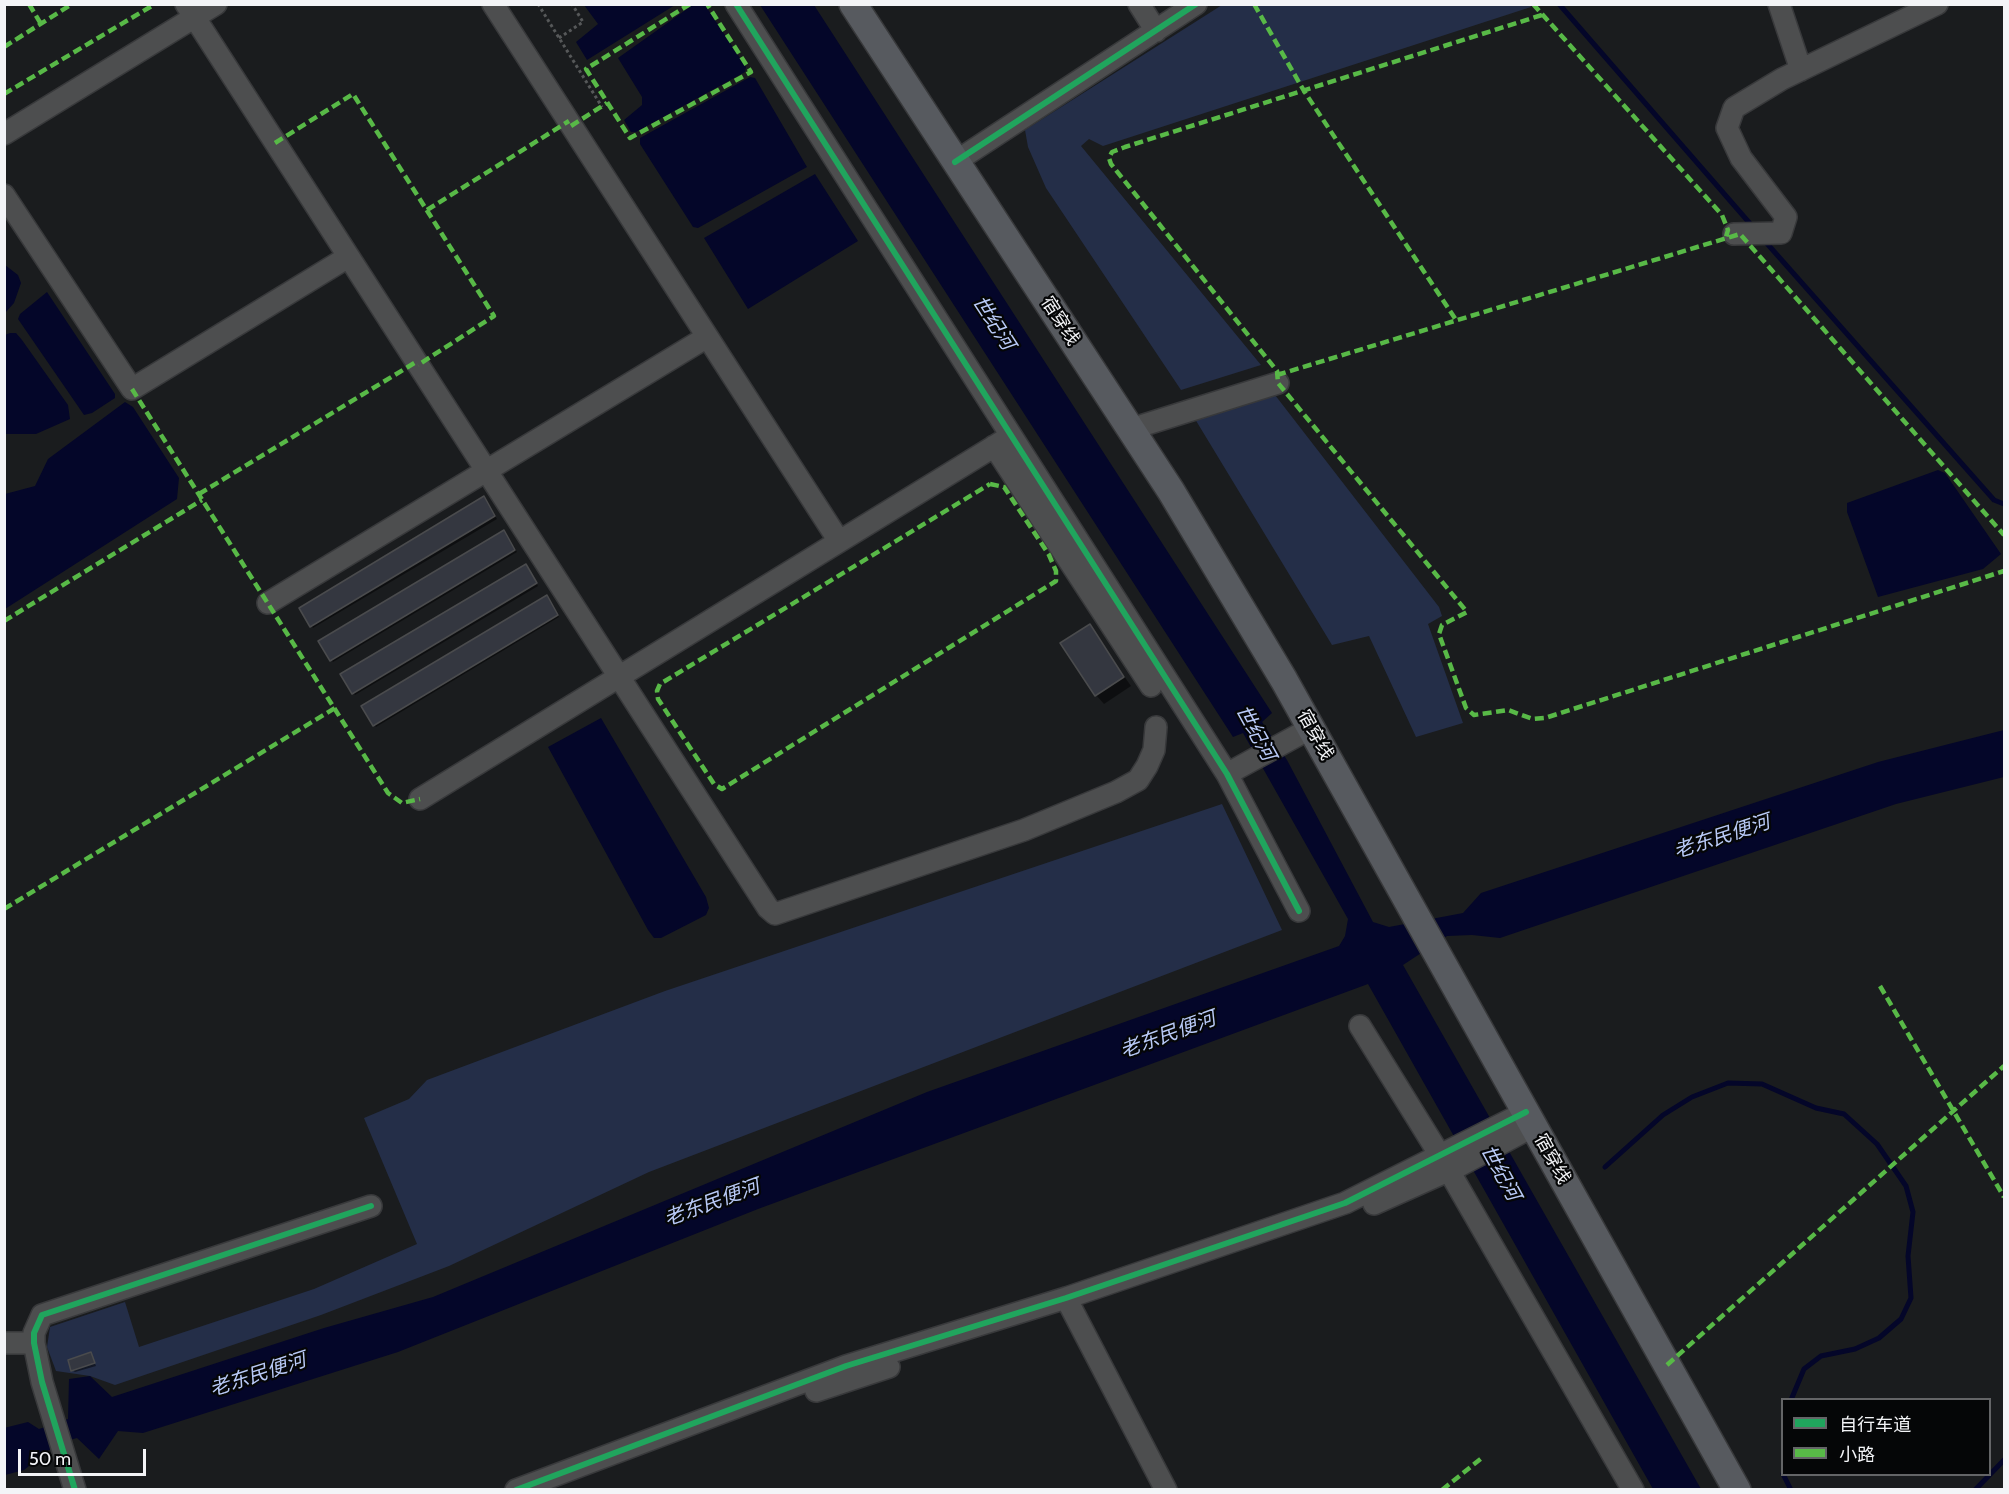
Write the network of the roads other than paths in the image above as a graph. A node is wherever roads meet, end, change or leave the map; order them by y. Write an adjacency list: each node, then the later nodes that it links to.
1 (216, 4): 9 (street)
2 (493, 4): 17 (street)
3 (736, 4): 20 (street)
4 (853, 4): 13 (main road, 宿穿线)
5 (1139, 4): 10 (street)
6 (1196, 4): 10 (street)
7 (1779, 4): 11 (street)
8 (1937, 4): 11 (street)
9 (190, 11): 12 (street); 16 (street)
10 (1155, 31): 13 (street)
11 (1801, 70): 15 (street)
12 (4, 134)
13 (955, 162): 19 (main road, 宿穿线)
14 (4, 195): 16 (street)
15 (1750, 234)
16 (348, 257): 21 (street)
17 (707, 337): 21 (street); 22 (street)
18 (1278, 383): 19 (street)
19 (1131, 429): 27 (main road, 宿穿线)
20 (1002, 441): 22 (street); 25 (street); 28 (street)
21 (487, 471): 23 (street); 24 (street)
22 (839, 541): 24 (street)
23 (268, 603)
24 (619, 676): 26 (street); 29 (street)
25 (1151, 686)
26 (1156, 727)
27 (1302, 733): 28 (street); 32 (main road, 宿穿线)
28 (1234, 770): 30 (street)
29 (420, 799)
30 (1299, 911)
31 (1360, 1026): 33 (street)
32 (1521, 1125): 33 (street); 43 (main road, 宿穿线)
33 (1450, 1161): 35 (street); 42 (street)
34 (371, 1206): 37 (street)
35 (1068, 1303): 39 (street); 40 (street); 41 (street)
36 (4, 1343): 37 (street)
37 (34, 1343): 38 (street)
38 (75, 1490)
39 (516, 1490)
40 (549, 1490)
41 (1166, 1490)
42 (1633, 1490)
43 (1737, 1490)

